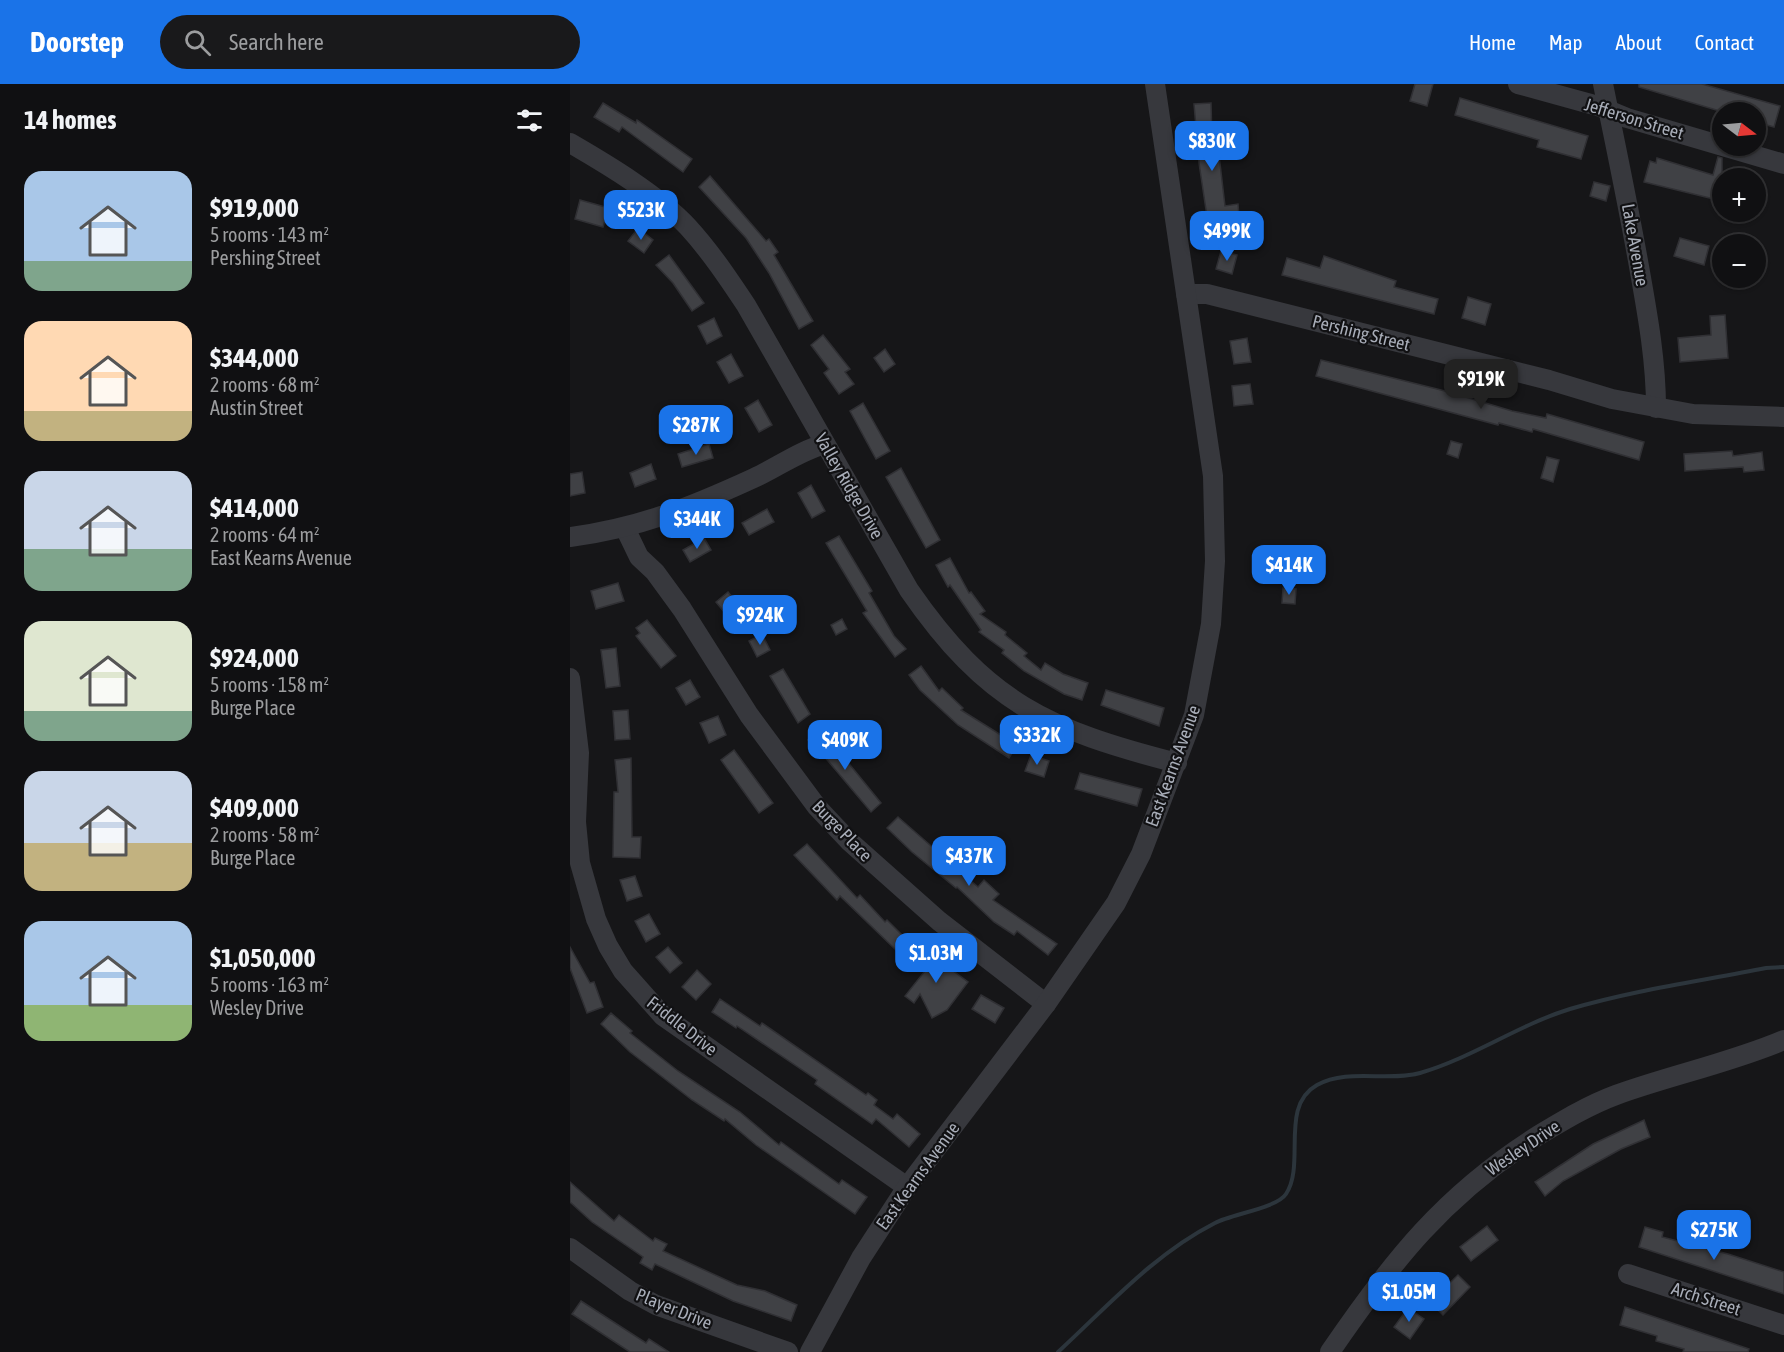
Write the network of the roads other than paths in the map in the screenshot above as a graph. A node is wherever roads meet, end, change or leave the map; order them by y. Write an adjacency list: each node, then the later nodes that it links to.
1 (1155, 84): 7 (street, East Kearns Avenue)
2 (1518, 84): 4 (street, Jefferson Street)
3 (1603, 84): 4 (street, Lake Avenue)
4 (1608, 110): 6 (street, Jefferson Street); 8 (street, Lake Avenue)
5 (570, 144): 10 (street, Valley Ridge Drive)
6 (1784, 164)
7 (1186, 294): 8 (street, Pershing Street); 14 (street, East Kearns Avenue)
8 (1656, 408): 9 (street, Pershing Street)
9 (1784, 417)
10 (825, 444): 11 (street); 14 (street, Valley Ridge Drive)
11 (625, 528): 12 (street); 15 (street, Burge Place)
12 (570, 537)
13 (570, 678): 17 (street, Friddle Drive)
14 (1177, 763): 15 (street, East Kearns Avenue)
15 (1046, 1004): 17 (street, East Kearns Avenue)
16 (1784, 1040): 23 (street, Wesley Drive)
17 (907, 1187): 22 (street, East Kearns Avenue)
18 (570, 1248): 21 (street, Player Drive)
19 (1628, 1274): 20 (street, Arch Street)
20 (1784, 1325)
21 (788, 1352)
22 (810, 1352)
23 (1330, 1352)

